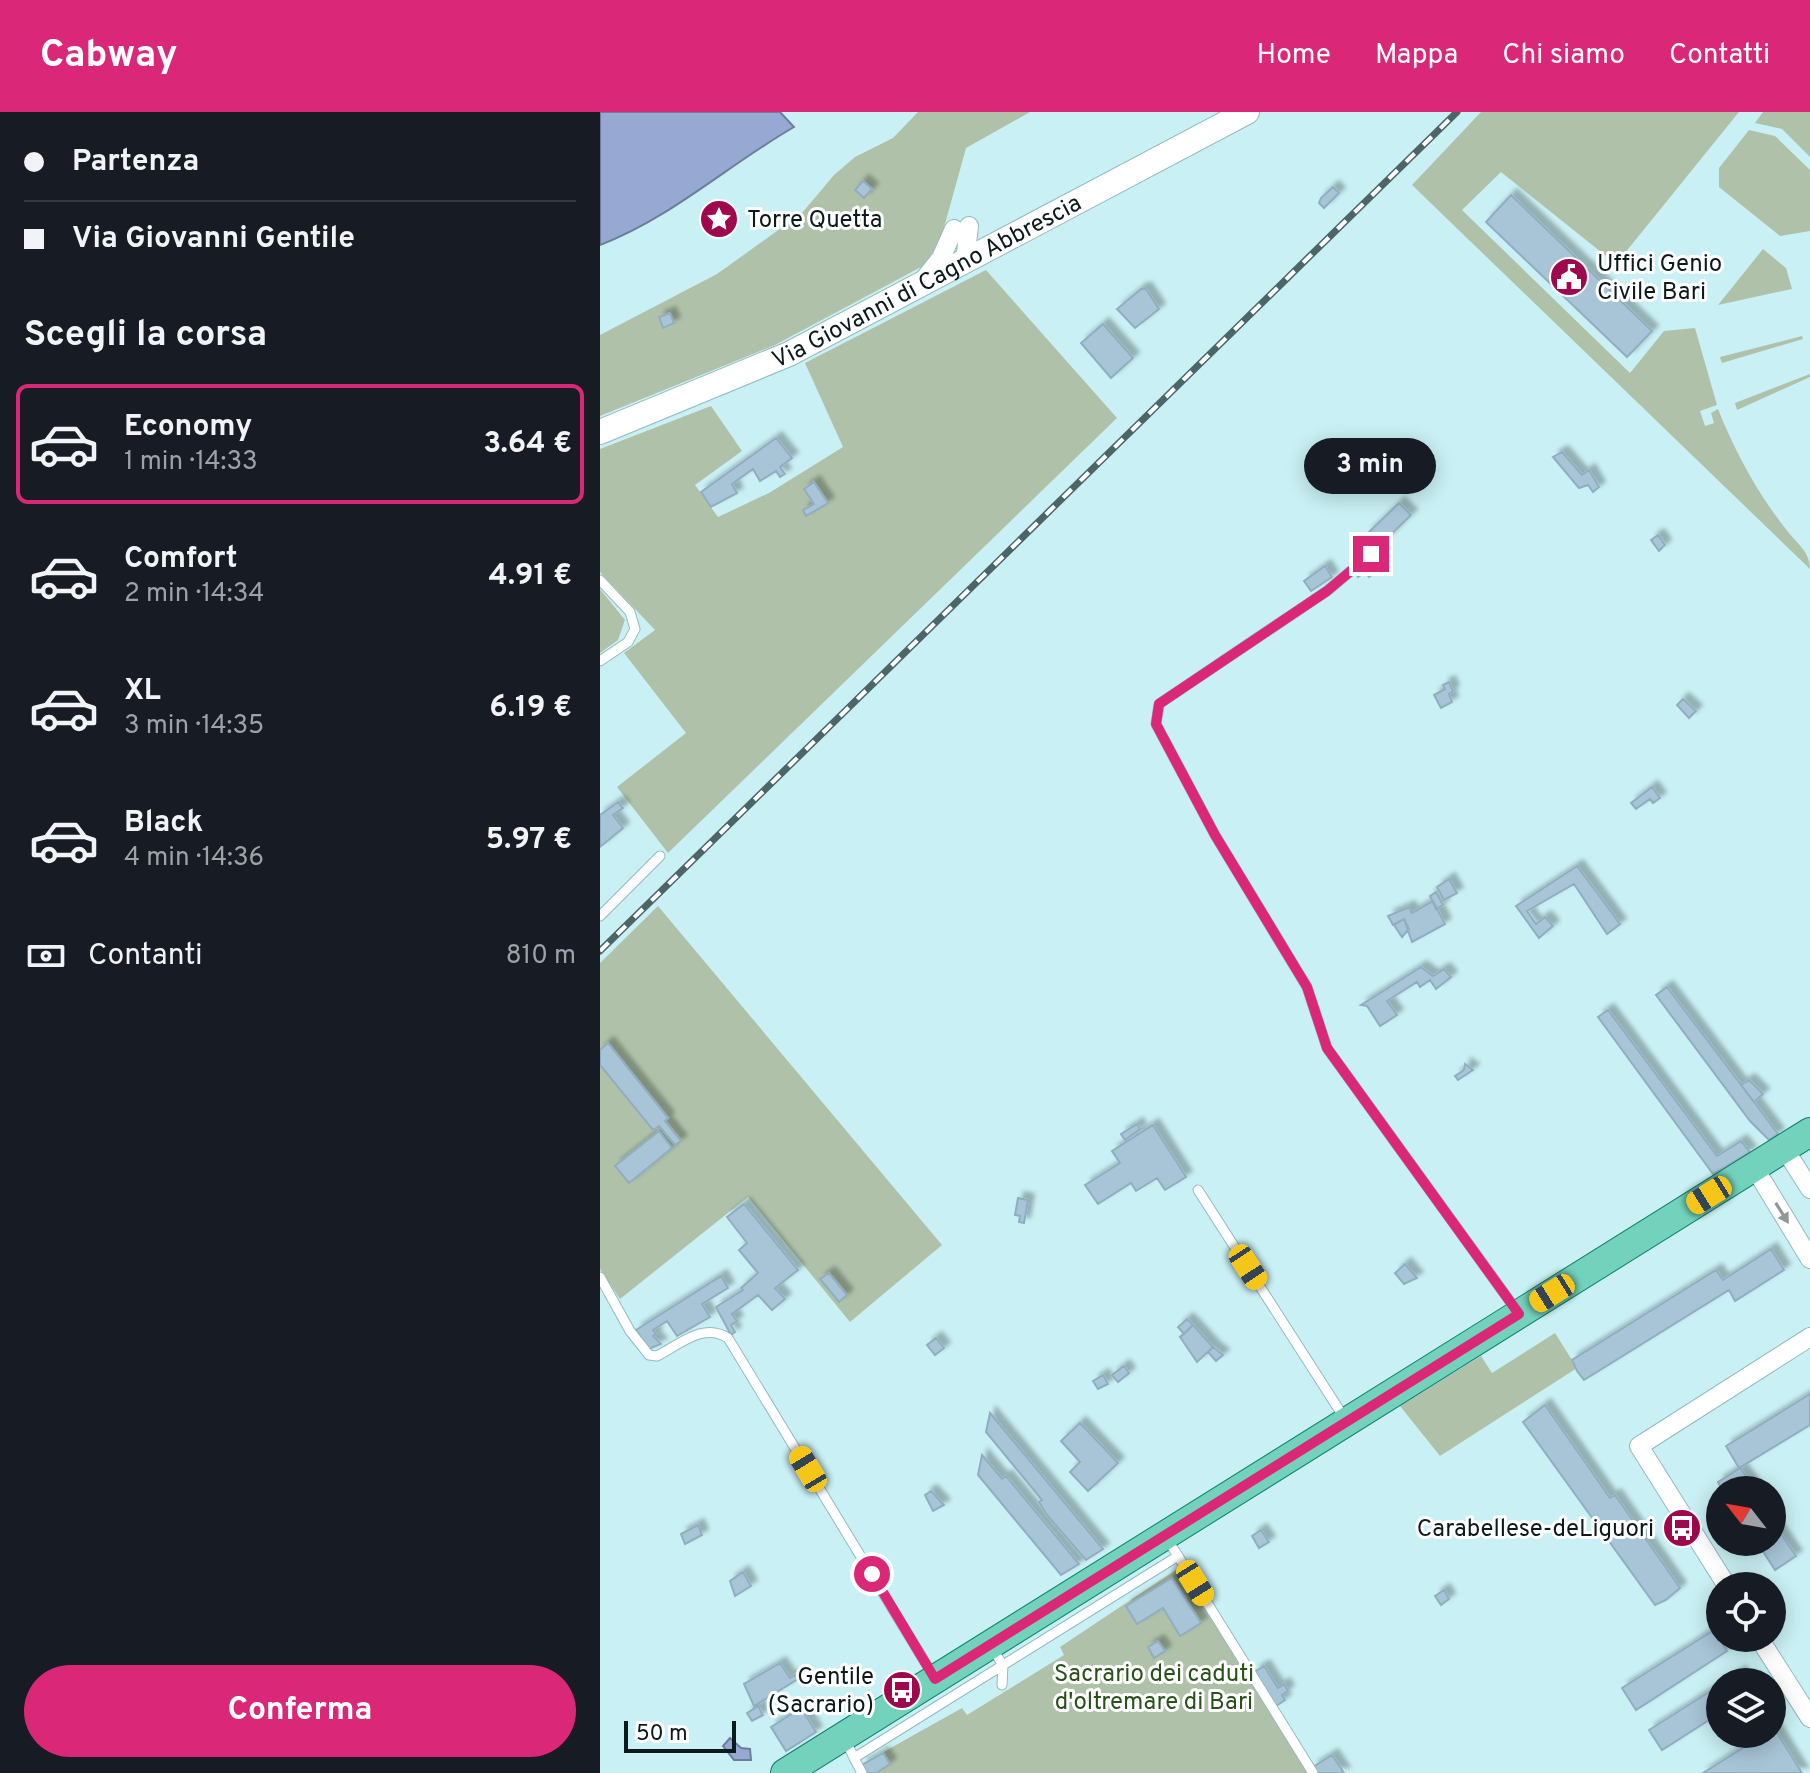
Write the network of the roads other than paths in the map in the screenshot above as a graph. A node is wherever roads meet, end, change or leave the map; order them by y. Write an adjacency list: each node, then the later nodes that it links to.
1 (1247, 112): 2 (main road, Via Giovanni di Cagno Abbrescia)
2 (964, 263): 3 (main road, Via Giovanni di Cagno Abbrescia); 3 (street)
3 (909, 292): 4 (main road, Via Giovanni di Cagno Abbrescia)
4 (600, 432)
5 (1371, 554): 17 (lane)
6 (600, 580): 7 (lane)
7 (600, 661)
8 (660, 856): 9 (lane)
9 (600, 916)
10 (1810, 1132): 11 (main road)
11 (1797, 1158): 12 (main road); 13 (street)
12 (1754, 1167): 15 (street, one-way to 15); 17 (main road)
13 (1810, 1189)
14 (1198, 1190): 19 (lane)
15 (1810, 1259)
16 (600, 1277): 24 (lane)
17 (1519, 1314): 19 (main road)
18 (1810, 1337): 21 (street)
19 (1348, 1423): 20 (main road)
20 (1172, 1546): 23 (main road); 31 (lane)
21 (1718, 1572)
22 (1768, 1652): 27 (street)
23 (996, 1655): 24 (main road); 25 (lane); 26 (lane)
24 (935, 1679): 26 (main road)
25 (1002, 1685)
26 (916, 1705): 28 (main road)
27 (1810, 1718)
28 (849, 1747): 29 (main road); 30 (lane)
29 (785, 1773)
30 (862, 1773)
31 (1313, 1773)

